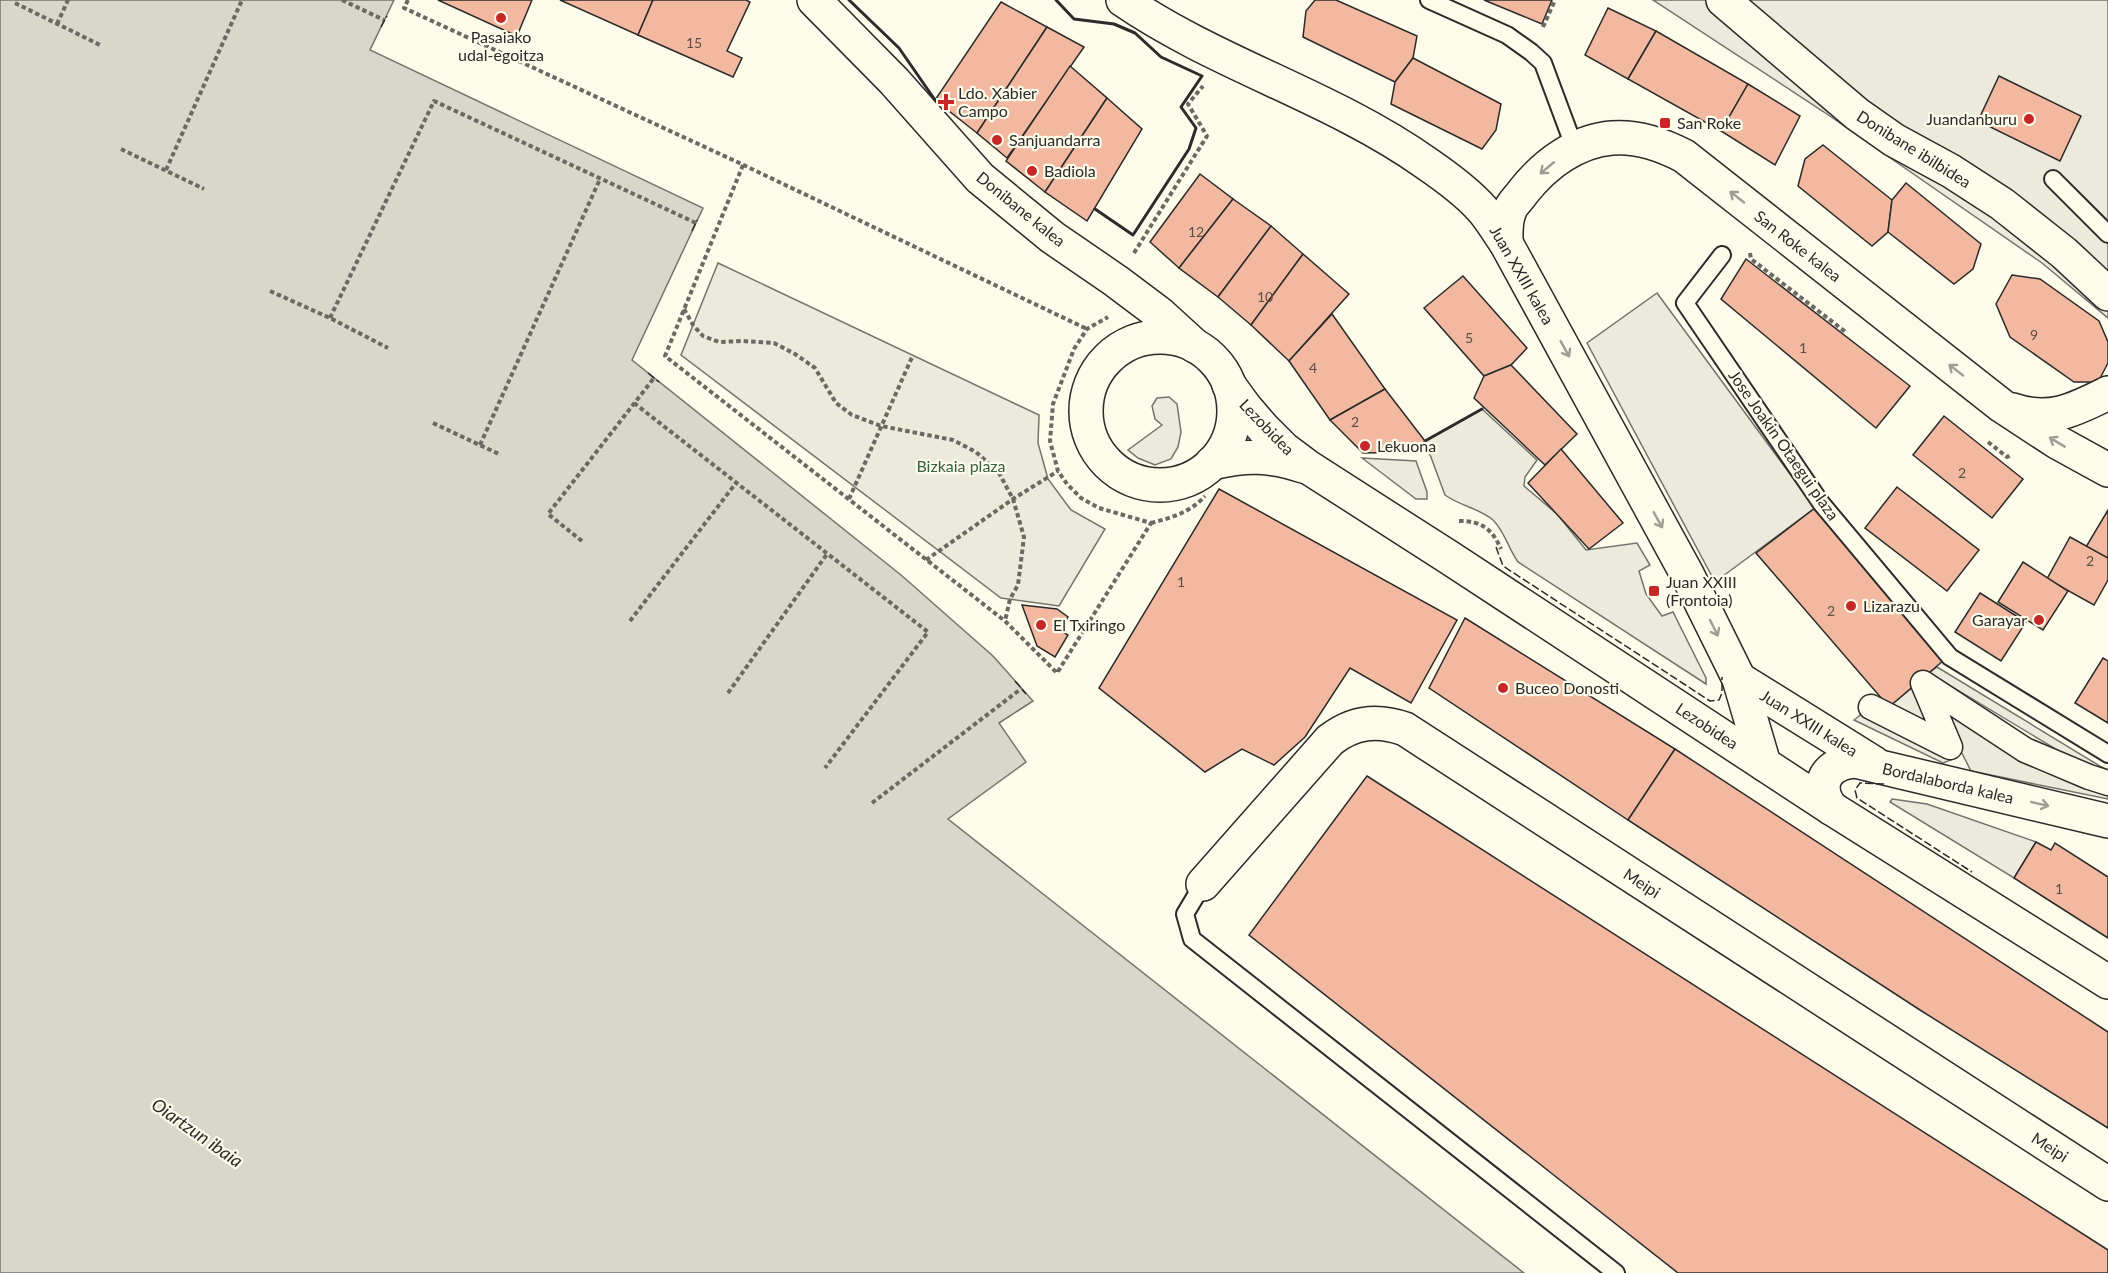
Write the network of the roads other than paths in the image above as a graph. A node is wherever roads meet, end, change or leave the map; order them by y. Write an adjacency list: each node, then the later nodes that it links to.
1 (814, 0): 11 (street, Donibane kalea)
2 (1123, 0): 8 (street, Juan XXIII kalea)
3 (1429, 0): 5 (lane)
4 (1723, 0): 10 (street, Donibane ibilbidea)
5 (1575, 149): 8 (street, San Roke kalea, one-way to 8); 14 (street, San Roke kalea, one-way to 5)
6 (2053, 178): 7 (lane)
7 (2108, 234)
8 (1506, 243): 18 (street, Juan XXIII kalea, one-way to 18)
9 (1722, 255): 22 (lane, Jose Joakin Otaegui plaza)
10 (2108, 294)
11 (1196, 346): 12 (street); 17 (street)
12 (1229, 385): 15 (street, Lezobidea); 17 (street)
13 (2108, 393): 14 (street)
14 (2002, 406): 16 (street, San Roke kalea, one-way to 14)
15 (1308, 467): 17 (street, Lezobidea); 20 (street, Lezobidea)
16 (2108, 470)
17 (1211, 477)
18 (1739, 679): 20 (street, Juan XXIII kalea); 23 (street, Juan XXIII kalea); 24 (street, Juan XXIII kalea)
19 (1871, 707): 21 (street)
20 (1698, 720): 23 (street, Lezobidea)
21 (1950, 747): 25 (street); 26 (street)
22 (2108, 754)
23 (1764, 764): 27 (street, Lezobidea)
24 (1880, 767): 26 (street, Bordalaborda kalea); 27 (street, Bordalaborda kalea)
25 (2108, 783)
26 (1965, 787): 28 (street, Bordalaborda kalea, one-way to 28)
27 (1832, 808): 30 (street, Lezobidea)
28 (2108, 821)
29 (1203, 884): 31 (street, Meipi); 32 (lane)
30 (2108, 982)
31 (2108, 1184)
32 (1616, 1273)

